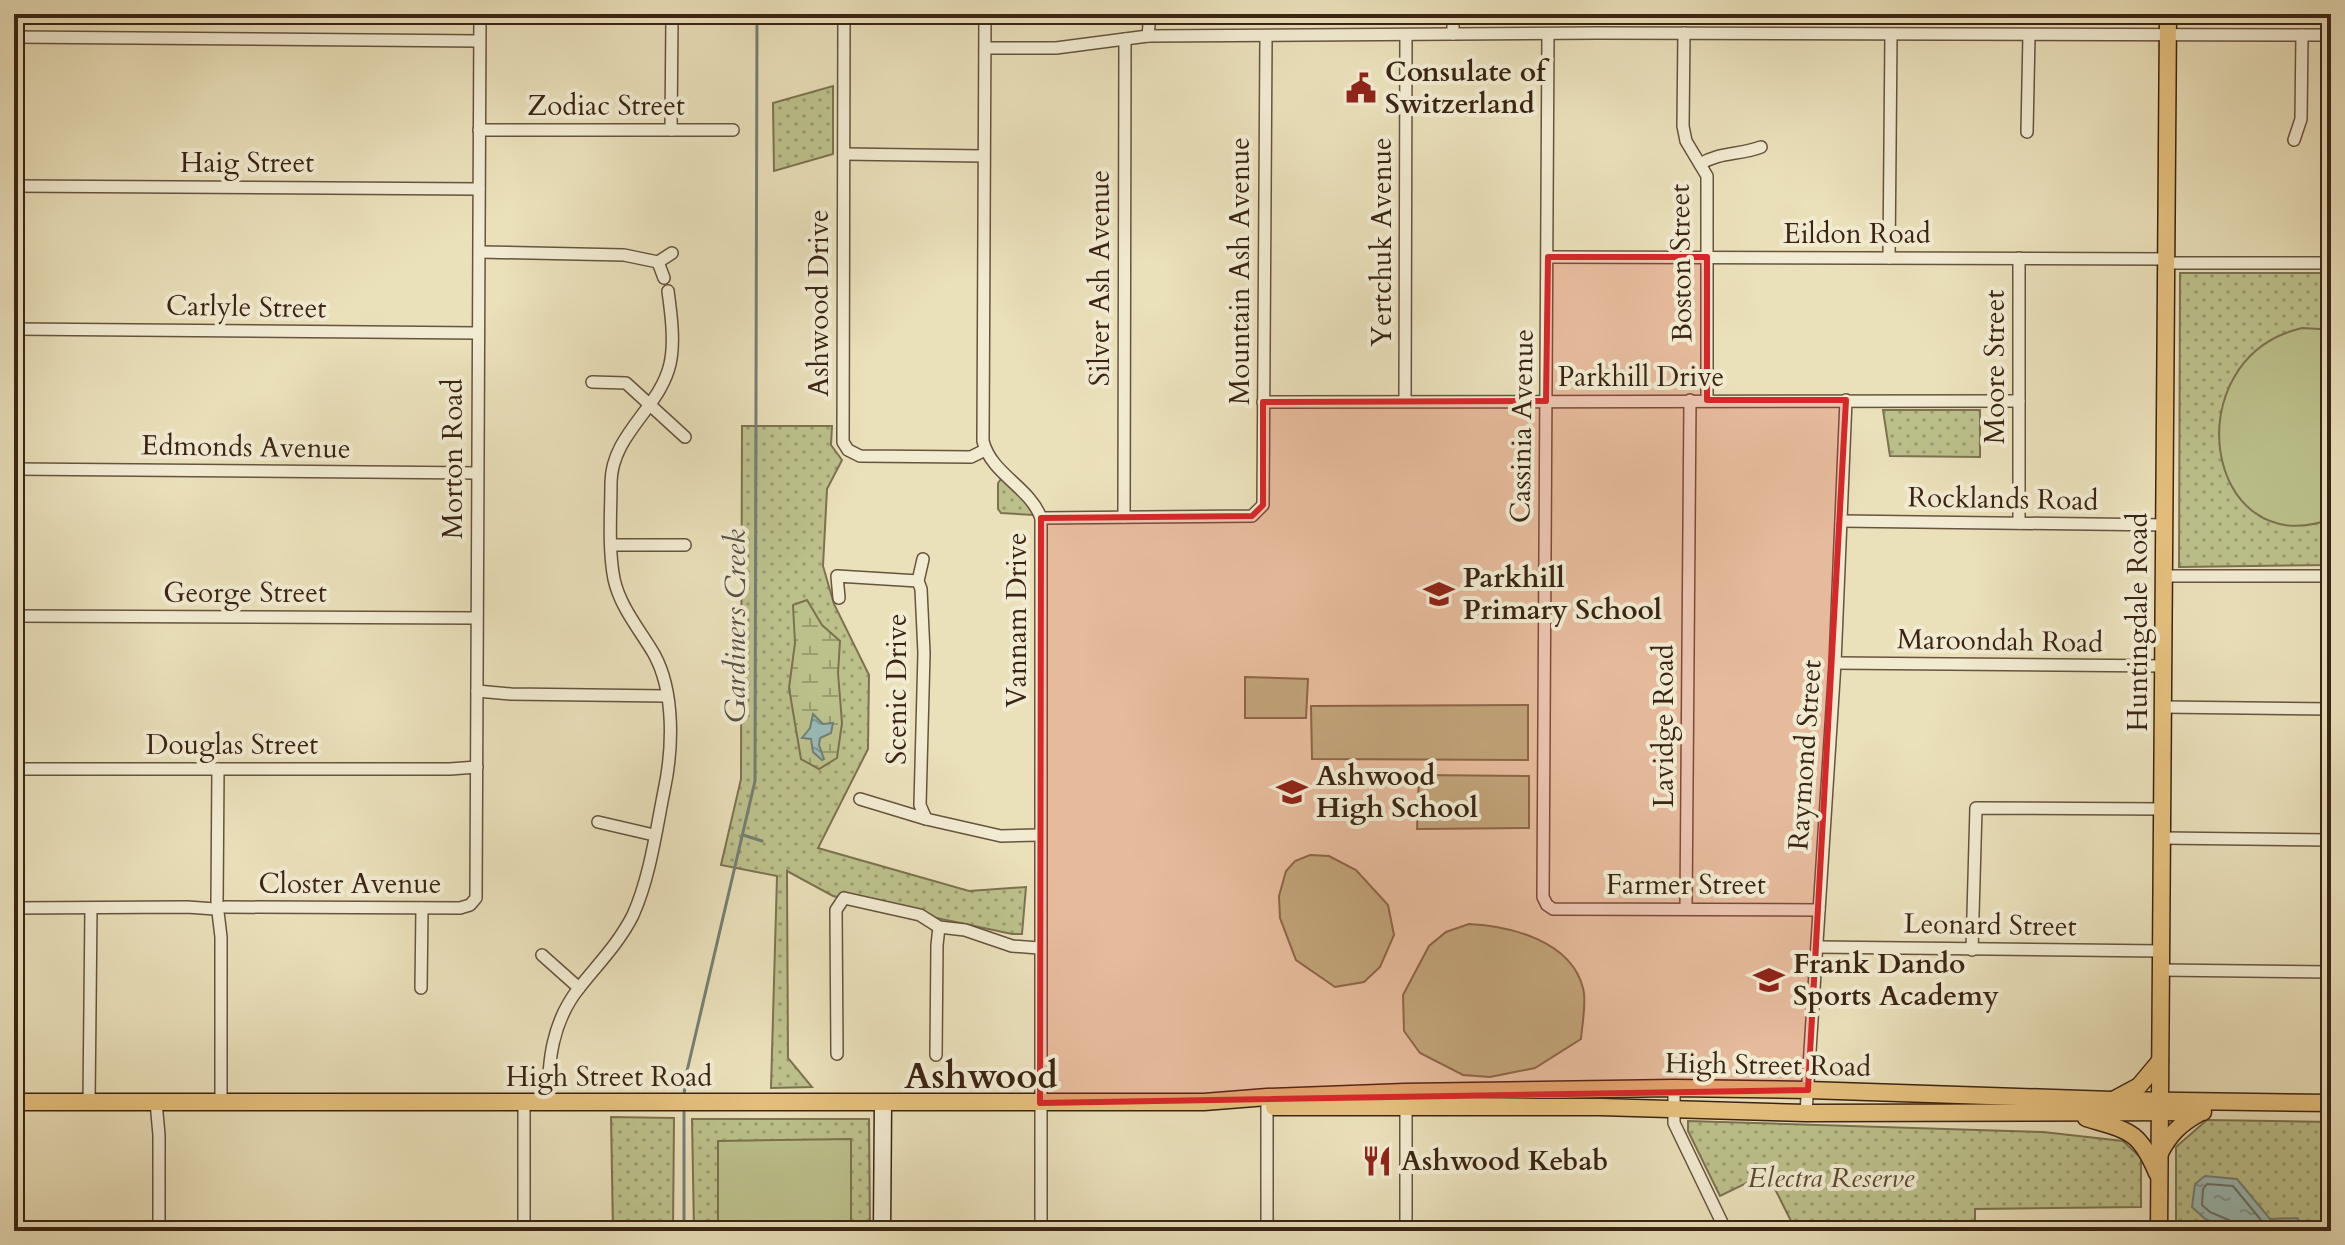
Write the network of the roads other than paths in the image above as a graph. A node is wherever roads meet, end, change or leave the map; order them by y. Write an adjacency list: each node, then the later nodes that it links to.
1 (844, 14): 30 (street, Ashwood Drive)
2 (985, 14): 23 (street)
3 (1150, 14): 17 (street)
4 (1453, 14): 10 (street)
5 (2168, 14): 18 (main road, Huntingdale Road)
6 (480, 15): 7 (street); 22 (street, Morton Road)
7 (549, 17)
8 (672, 18): 25 (street)
9 (1684, 33): 11 (street); 13 (street); 32 (street, Boston Street)
10 (1453, 34): 11 (street); 12 (street)
11 (1548, 34): 37 (street, Cassinia Avenue)
12 (1406, 35): 20 (street); 52 (street, Yertchuk Avenue)
13 (1891, 35): 14 (street); 39 (street)
14 (2029, 35): 18 (street); 27 (street)
15 (2302, 35): 16 (street); 18 (street); 28 (street)
16 (2331, 35)
17 (1148, 36): 20 (street); 21 (street)
18 (2168, 36): 41 (main road, Huntingdale Road)
19 (14, 37): 22 (street)
20 (1266, 37): 55 (street, Mountain Ash Avenue)
21 (1125, 39): 23 (street); 61 (street, Silver Ash Avenue)
22 (479, 41): 24 (street, Morton Road)
23 (986, 48): 31 (street)
24 (479, 130): 25 (street, Zodiac Street); 34 (street, Morton Road)
25 (671, 130): 26 (street, Zodiac Street)
26 (733, 130)
27 (2027, 132)
28 (2294, 140)
29 (1761, 147): 32 (street)
30 (844, 154): 31 (street); 58 (street, Ashwood Drive)
31 (983, 156): 58 (street)
32 (1700, 164): 38 (street, Boston Street)
33 (14, 186): 34 (street, Haig Street)
34 (479, 189): 35 (street, Morton Road)
35 (480, 252): 42 (street); 47 (street, Morton Road)
36 (672, 253): 42 (street)
37 (1548, 257): 38 (street, Eildon Road); 53 (street, Cassinia Avenue)
38 (1707, 257): 39 (street, Eildon Road); 50 (street, Boston Street)
39 (1889, 258): 40 (street, Eildon Road)
40 (2019, 258): 41 (street, Eildon Road); 54 (street, Moore Street)
41 (2167, 261): 43 (street, Eildon Road); 65 (main road, Huntingdale Road)
42 (658, 262): 44 (street)
43 (2331, 263)
44 (664, 278)
45 (668, 291): 56 (street)
46 (14, 329): 47 (street, Carlyle Street)
47 (478, 333): 60 (street, Morton Road)
48 (592, 382): 56 (street)
49 (1690, 400): 50 (street, Parkhill Drive); 53 (street, Parkhill Drive); 98 (street, Lavidge Road)
50 (1707, 400): 51 (street, Parkhill Drive)
51 (1846, 400): 54 (street, Parkhill Drive); 63 (street, Raymond Street)
52 (1405, 401): 53 (street, Parkhill Drive); 55 (street, Parkhill Drive)
53 (1546, 401): 97 (street, Cassinia Avenue)
54 (2019, 401): 64 (street, Moore Street)
55 (1263, 402): 61 (street, Mountain Ash Avenue)
56 (650, 403): 57 (street); 66 (street)
57 (685, 437)
58 (985, 450): 62 (street, Vannam Drive)
59 (14, 469): 60 (street, Edmonds Avenue)
60 (477, 473): 74 (street, Morton Road)
61 (1124, 517): 62 (street)
62 (1041, 518): 89 (street, Vannam Drive)
63 (1841, 521): 64 (street, Rocklands Road); 75 (street, Raymond Street)
64 (2019, 523): 65 (street, Rocklands Road)
65 (2165, 525): 69 (main road, Huntingdale Road)
66 (611, 545): 67 (street); 77 (street)
67 (685, 545)
68 (923, 559): 71 (street, Scenic Drive)
69 (2164, 576): 70 (street); 76 (main road, Huntingdale Road)
70 (2331, 576)
71 (918, 581): 72 (street); 86 (street, Scenic Drive)
72 (839, 598)
73 (14, 616): 74 (street, George Street)
74 (476, 618): 78 (street, Morton Road)
75 (1835, 663): 76 (street, Maroondah Road); 99 (street, Raymond Street)
76 (2163, 666): 79 (main road, Huntingdale Road)
77 (665, 692): 78 (street); 88 (street)
78 (477, 694): 83 (street, Morton Road)
79 (2163, 707): 80 (street); 85 (main road, Huntingdale Road)
80 (2331, 709)
81 (14, 769): 82 (street, Douglas Street)
82 (218, 769): 83 (street, Douglas Street); 95 (street)
83 (477, 770): 92 (street, Morton Road)
84 (860, 799): 86 (street)
85 (2162, 809): 90 (main road, Huntingdale Road); 103 (street)
86 (926, 819): 89 (street)
87 (598, 822): 88 (street)
88 (654, 835): 109 (street)
89 (1040, 835): 102 (street, Vannam Drive)
90 (2162, 838): 91 (street); 104 (main road, Huntingdale Road)
91 (2331, 840)
92 (473, 903): 96 (street, Closter Avenue)
93 (14, 908): 94 (street, Closter Avenue)
94 (91, 908): 95 (street, Closter Avenue); 118 (street)
95 (219, 908): 96 (street, Closter Avenue); 120 (street)
96 (422, 908): 108 (street)
97 (1553, 909): 98 (street, Farmer Street)
98 (1686, 909): 99 (street, Farmer Street)
99 (1819, 910): 101 (street, Raymond Street)
100 (939, 927): 102 (street); 110 (street); 111 (street)
101 (1818, 947): 103 (street, Leonard Street); 114 (street, Raymond Street)
102 (1039, 948): 125 (street, Vannam Drive)
103 (1972, 950): 104 (street, Leonard Street)
104 (2161, 951): 106 (main road, Huntingdale Road)
105 (542, 955): 109 (street)
106 (2161, 970): 107 (street); 112 (main road, Huntingdale Road)
107 (2331, 972)
108 (421, 988)
109 (579, 988): 123 (street)
110 (837, 1054)
111 (936, 1055)
112 (2160, 1061): 116 (main road); 127 (main road, Huntingdale Road)
113 (1674, 1088): 114 (main road, High Street Road); 115 (main road, High Street Road); 128 (street)
114 (1808, 1090): 116 (main road, High Street Road); 131 (street, Raymond Street)
115 (1406, 1099): 121 (main road, High Street Road); 128 (main road, High Street Road); 140 (street)
116 (2112, 1100): 127 (main road, High Street Road)
117 (14, 1102): 118 (main road, High Street Road)
118 (89, 1102): 119 (main road, High Street Road)
119 (159, 1102): 120 (main road, High Street Road); 135 (street)
120 (221, 1102): 122 (main road, High Street Road)
121 (1267, 1102): 125 (main road, High Street Road); 139 (street)
122 (524, 1103): 123 (main road, High Street Road); 136 (street)
123 (548, 1103): 124 (main road, High Street Road)
124 (883, 1103): 125 (main road, High Street Road); 137 (street)
125 (1040, 1103): 138 (street, Vannam Drive)
126 (2331, 1103): 127 (main road, High Street Road)
127 (2160, 1107): 129 (main road, High Street Road); 132 (main road, High Street Road); 133 (main road, Huntingdale Road)
128 (1673, 1109): 131 (main road, High Street Road); 141 (street)
129 (2203, 1112): 130 (main road, High Street Road); 133 (main road)
130 (2331, 1112)
131 (1806, 1113): 132 (main road, High Street Road)
132 (2071, 1114): 134 (main road)
133 (2160, 1153): 134 (main road, Huntingdale Road)
134 (2160, 1178): 142 (main road, Huntingdale Road)
135 (159, 1231)
136 (524, 1231)
137 (882, 1231)
138 (1041, 1231)
139 (1267, 1231)
140 (1406, 1231)
141 (1726, 1231)
142 (2159, 1231)

